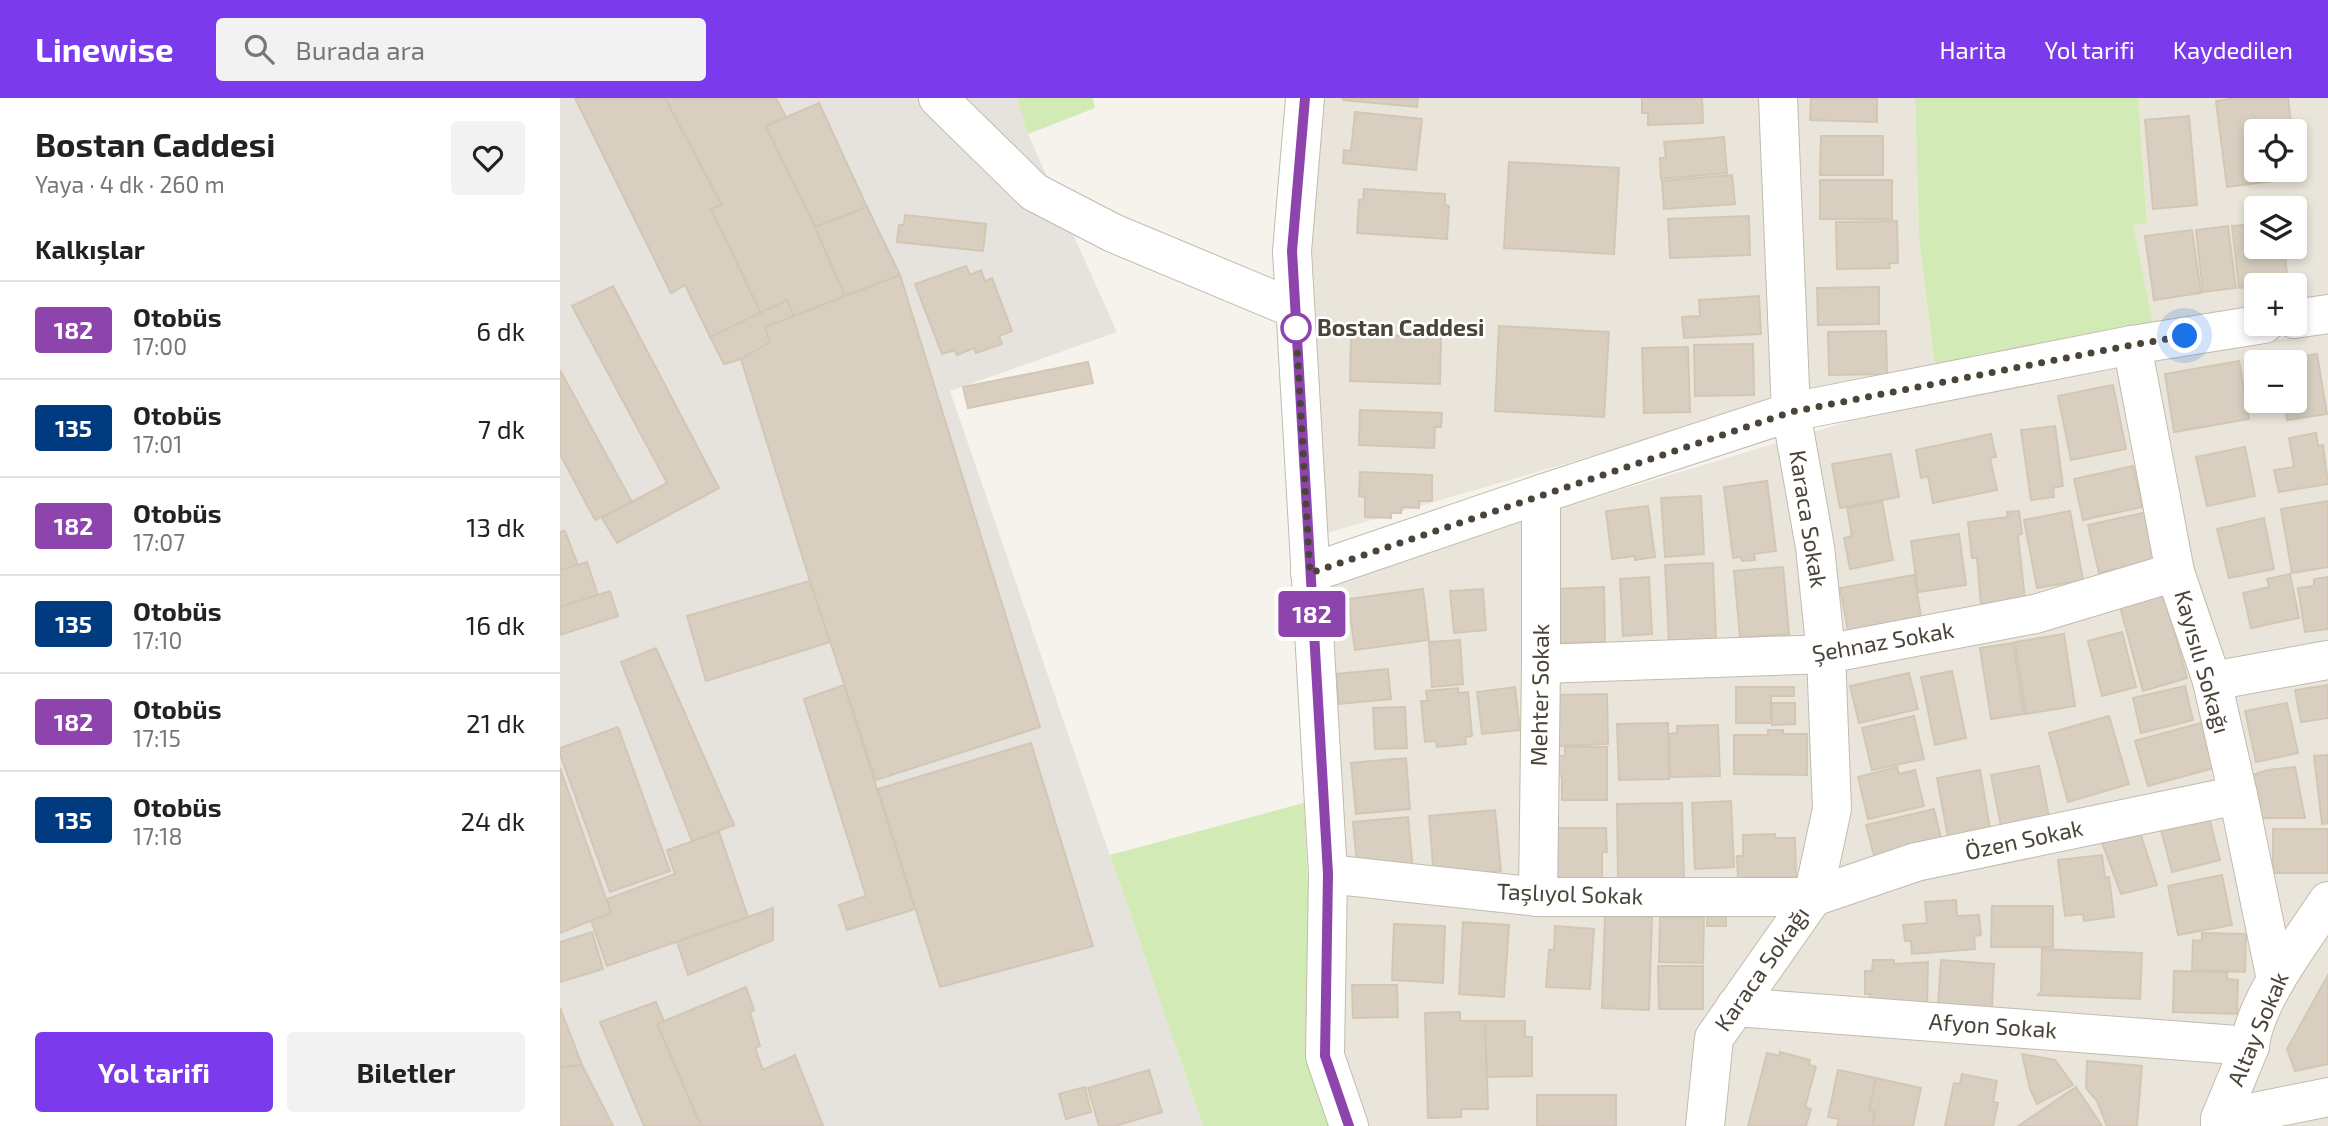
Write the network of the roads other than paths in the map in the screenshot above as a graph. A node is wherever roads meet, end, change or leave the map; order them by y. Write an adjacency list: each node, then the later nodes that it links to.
1 (937, 98): 4 (street)
2 (1305, 98): 4 (street)
3 (1778, 98): 9 (street, Karaca Sokak)
4 (1295, 309): 12 (street)
5 (2328, 314): 6 (street)
6 (2307, 317)
7 (2244, 327): 8 (street)
8 (2132, 345): 9 (street); 11 (street, Kayısılı Sokağı)
9 (1791, 412): 10 (street); 13 (street, Karaca Sokak)
10 (1541, 494): 12 (street); 15 (street, Mehter Sokak)
11 (2175, 572): 13 (street, Şehnaz Sokak); 16 (street, Kayısılı Sokağı)
12 (1310, 573): 18 (street)
13 (1826, 654): 15 (street, Şehnaz Sokak); 20 (street, Karaca Sokak)
14 (2328, 660): 16 (street)
15 (1541, 664): 19 (street, Mehter Sokak)
16 (2212, 681): 17 (street, Kayısılı Sokağı)
17 (2238, 795): 20 (street, Özen Sokak); 22 (street, Kayısılı Sokağı)
18 (1328, 874): 19 (street, Taşlıyol Sokak); 27 (street)
19 (1538, 897): 20 (street, Taşlıyol Sokak)
20 (1814, 897): 23 (street, Karaca Sokağı)
21 (2328, 901): 22 (street, Altay Sokak)
22 (2276, 980): 24 (street, Altay Sokak)
23 (1735, 1007): 24 (street, Afyon Sokak); 28 (street, Karaca Sokağı)
24 (2250, 1046): 26 (street, Altay Sokak)
25 (2309, 1109): 26 (street)
26 (2220, 1122)
27 (1349, 1126)
28 (1705, 1126)

